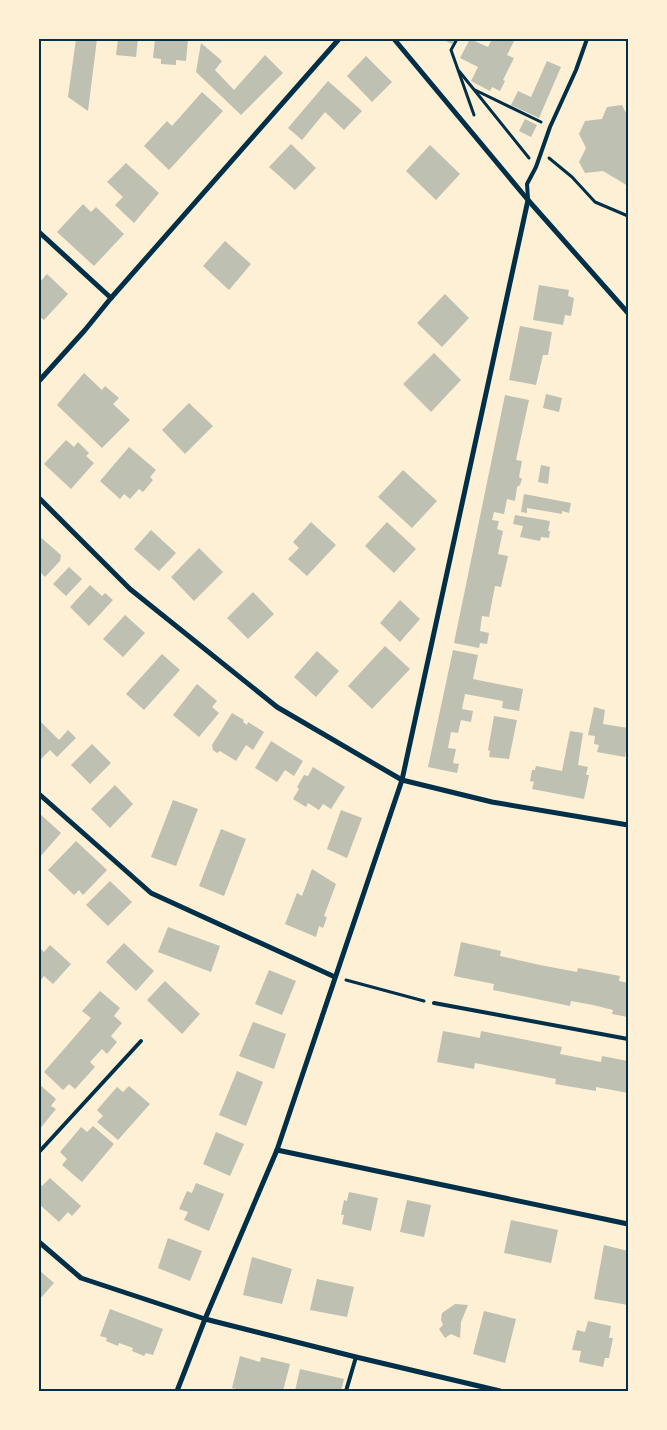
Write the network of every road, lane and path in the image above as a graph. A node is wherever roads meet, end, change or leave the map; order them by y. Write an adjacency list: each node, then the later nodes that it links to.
1 (339, 39): 14 (street)
2 (394, 39): 11 (street)
3 (457, 39): 5 (path)
4 (587, 39): 8 (lane)
5 (459, 71): 6 (path); 7 (path)
6 (473, 89): 8 (path); 10 (path)
7 (475, 117)
8 (550, 127): 9 (lane)
9 (541, 152): 10 (lane); 12 (path)
10 (536, 167): 11 (lane)
11 (528, 200): 15 (street); 18 (street)
12 (628, 216)
13 (39, 232): 14 (street)
14 (111, 298): 16 (street)
15 (628, 312)
16 (39, 381)
17 (39, 498): 18 (street)
18 (402, 780): 20 (street); 21 (street)
19 (39, 794): 21 (street)
20 (628, 826)
21 (335, 977): 22 (path); 25 (street)
22 (434, 1003): 23 (lane)
23 (628, 1039)
24 (141, 1041): 26 (lane)
25 (277, 1150): 27 (street); 29 (street)
26 (39, 1152)
27 (628, 1224)
28 (39, 1242): 29 (street)
29 (205, 1319): 30 (street); 31 (street)
30 (356, 1357): 32 (lane); 33 (street)
31 (177, 1391)
32 (346, 1391)
33 (500, 1391)

